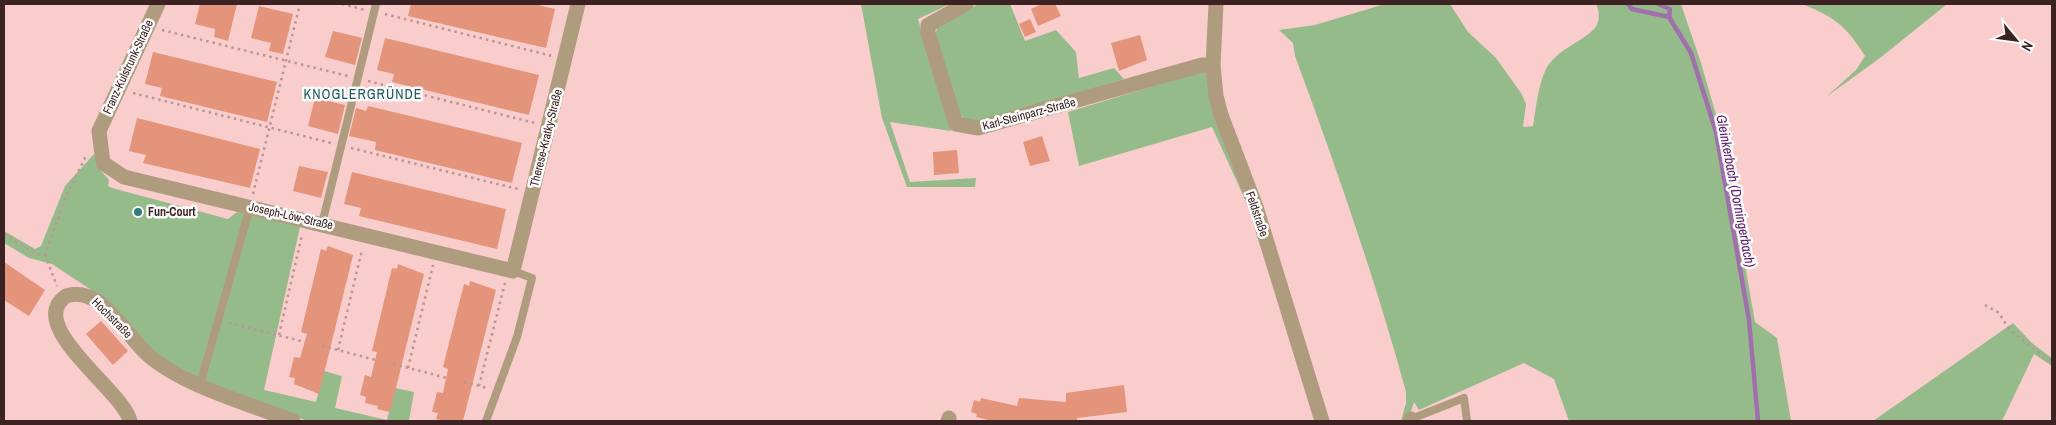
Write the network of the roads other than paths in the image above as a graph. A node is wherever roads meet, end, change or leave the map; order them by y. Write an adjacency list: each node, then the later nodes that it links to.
1 (158, 4): 7 (street, Franz-Kulstrunk-Straße)
2 (578, 4): 10 (street, Therese-Kratky-Straße)
3 (966, 4): 6 (street, Karl-Steinparz-Straße)
4 (1216, 4): 6 (street, Feldstraße)
5 (375, 8): 9 (lane)
6 (1213, 65): 16 (street, Feldstraße)
7 (99, 131): 8 (street, Joseph-Löw-Straße)
8 (250, 207): 9 (street, Joseph-Löw-Straße); 11 (lane)
9 (322, 224): 10 (street, Joseph-Löw-Straße)
10 (510, 271): 15 (lane)
11 (200, 385): 13 (street, Hochstraße); 14 (street, Hochstraße)
12 (1411, 420): 17 (lane)
13 (130, 421)
14 (293, 421)
15 (486, 421)
16 (1322, 421)
17 (1467, 421)

